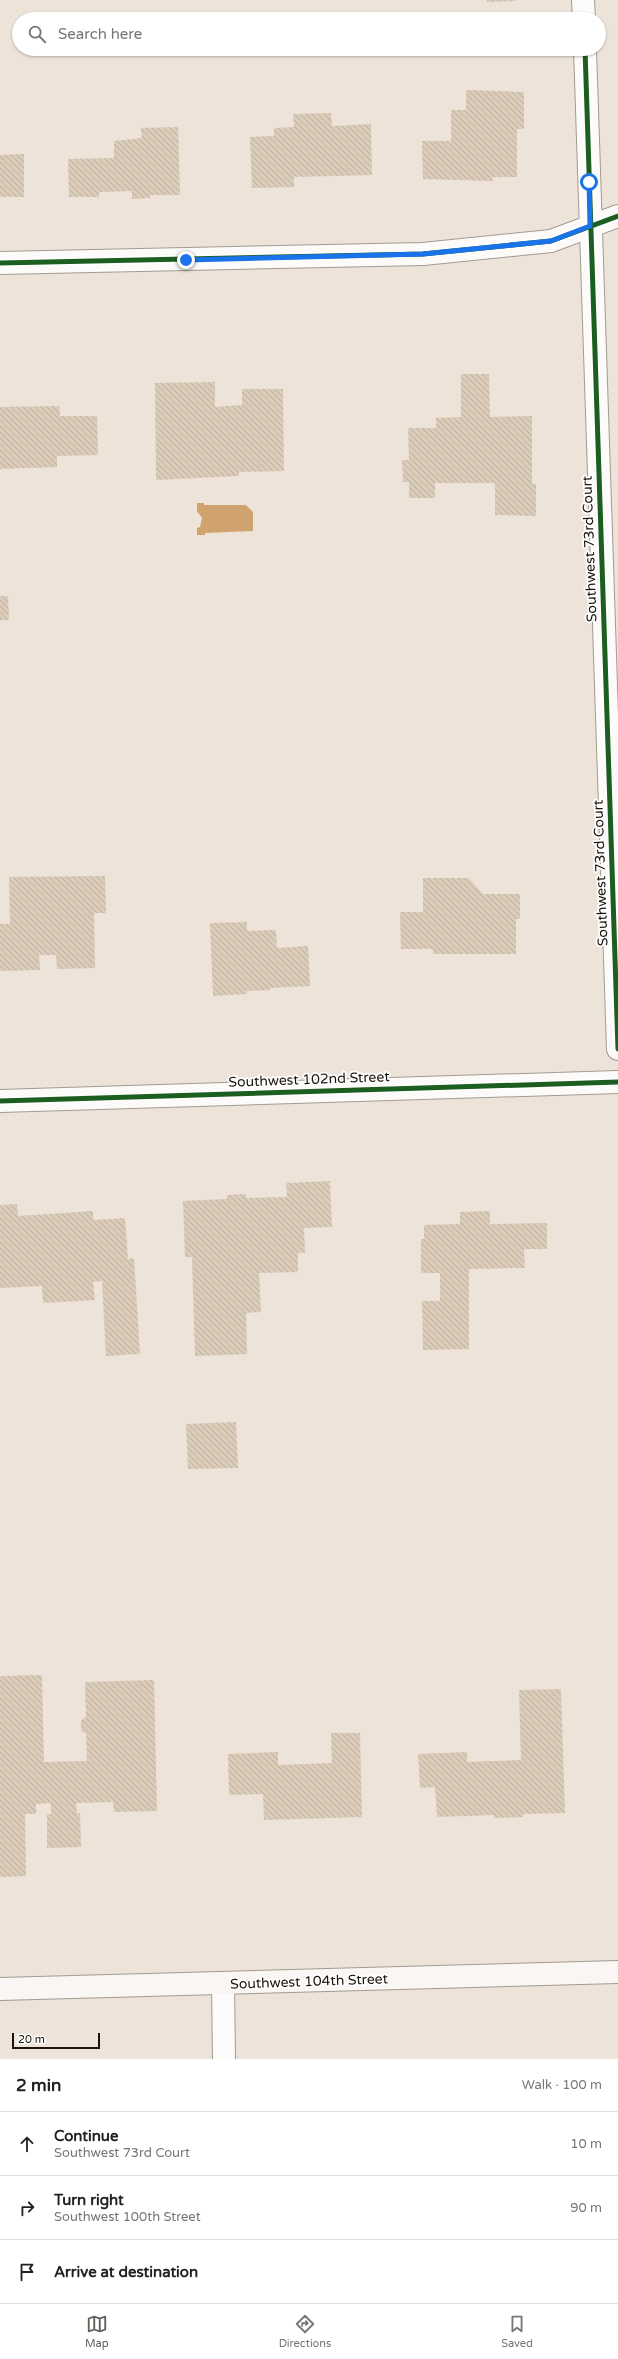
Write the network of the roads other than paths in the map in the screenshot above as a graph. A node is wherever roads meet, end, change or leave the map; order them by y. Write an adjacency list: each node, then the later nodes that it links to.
1 (583, 0): 2 (street)
2 (584, 12)
3 (585, 56): 5 (street, Southwest 73rd Court)
4 (618, 216): 5 (street)
5 (590, 226): 6 (street); 7 (street, Southwest 73rd Court)
6 (0, 263)
7 (618, 1049)
8 (618, 1082): 9 (street, Southwest 102nd Street)
9 (0, 1101)
10 (618, 1972): 11 (street, Southwest 104th Street)
11 (223, 1983): 12 (street, Southwest 104th Street); 13 (street)
12 (0, 1989)
13 (224, 2059)

